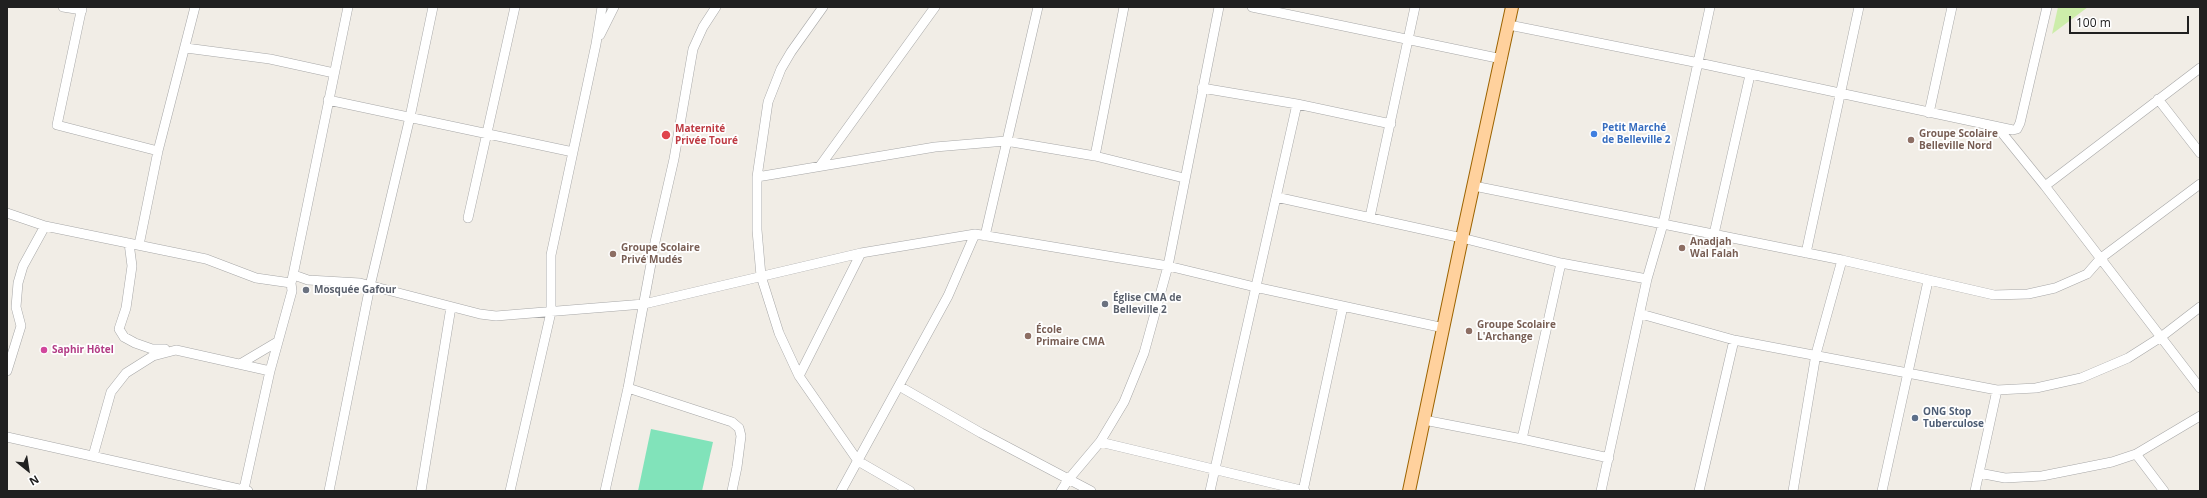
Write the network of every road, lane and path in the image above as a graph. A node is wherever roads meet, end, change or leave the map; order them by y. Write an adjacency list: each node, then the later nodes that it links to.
1 (63, 7): 21 (street)
2 (195, 7): 25 (street)
3 (348, 7): 29 (street)
4 (432, 7): 37 (street)
5 (515, 7): 40 (street)
6 (602, 7): 24 (street)
7 (614, 7): 24 (street)
8 (716, 7): 76 (street)
9 (824, 7): 47 (street)
10 (935, 7): 46 (street)
11 (1038, 7): 41 (street)
12 (1124, 7): 45 (street)
13 (1219, 7): 31 (street)
14 (1252, 7): 23 (street)
15 (1415, 7): 23 (street)
16 (1512, 7): 22 (main road)
17 (1710, 7): 27 (street)
18 (1859, 7): 32 (street)
19 (1952, 7): 36 (street)
20 (2047, 7): 39 (street)
21 (82, 9): 42 (street)
22 (1508, 25): 26 (main road); 27 (street)
23 (1409, 39): 26 (street); 38 (street)
24 (596, 44): 43 (street)
25 (186, 48): 29 (street); 42 (street)
26 (1502, 59): 50 (main road)
27 (1698, 63): 30 (street); 56 (street)
28 (2200, 68): 33 (street)
29 (334, 73): 34 (street)
30 (1750, 75): 32 (street); 59 (street)
31 (1202, 88): 35 (street); 48 (street)
32 (1840, 94): 36 (street); 65 (street)
33 (2158, 99): 44 (street); 51 (street)
34 (328, 100): 37 (street); 71 (street)
35 (1297, 104): 38 (street); 52 (street)
36 (1929, 112): 39 (street)
37 (410, 117): 40 (street); 74 (street)
38 (1391, 124): 54 (street)
39 (1998, 128): 51 (street)
40 (486, 133): 43 (street); 55 (street)
41 (1006, 141): 45 (street); 46 (street); 60 (street)
42 (158, 151): 63 (street)
43 (573, 152): 80 (street)
44 (2200, 153)
45 (1095, 156): 48 (street)
46 (820, 166): 47 (street)
47 (757, 177): 70 (street)
48 (1184, 178): 69 (street)
49 (2200, 184): 66 (street)
50 (1474, 186): 56 (street); 61 (main road)
51 (2045, 186): 66 (street)
52 (1276, 197): 54 (street); 75 (street)
53 (7, 213): 57 (street)
54 (1370, 217): 61 (street)
55 (468, 218)
56 (1663, 224): 59 (street); 72 (street)
57 (45, 226): 62 (street); 89 (street)
58 (976, 234): 60 (street); 64 (street); 93 (street)
59 (1714, 234): 65 (street)
60 (985, 236): 69 (street)
61 (1462, 238): 68 (street); 82 (main road)
62 (129, 243): 63 (street); 86 (street)
63 (139, 245): 71 (street)
64 (861, 253): 70 (street); 92 (street)
65 (1806, 253): 67 (street)
66 (2100, 258): 73 (street); 83 (street)
67 (1842, 260): 73 (street); 87 (street)
68 (1560, 263): 72 (street); 100 (street)
69 (1168, 266): 75 (street); 101 (street)
70 (761, 276): 76 (street); 92 (street)
71 (293, 279): 74 (street); 85 (street)
72 (1647, 279): 81 (street)
73 (1928, 281): 91 (street)
74 (370, 286): 79 (street); 110 (street)
75 (1255, 288): 77 (street); 106 (street)
76 (644, 304): 80 (street); 94 (street)
77 (1343, 306): 82 (street); 120 (street)
78 (2200, 307): 83 (street)
79 (451, 308): 80 (street); 111 (street)
80 (551, 312): 112 (street)
81 (1641, 314): 84 (street); 104 (street)
82 (1444, 328): 98 (main road)
83 (2161, 337): 95 (street); 96 (street)
84 (1734, 340): 87 (street); 123 (street)
85 (277, 342): 88 (street); 90 (street)
86 (176, 350): 88 (street); 103 (street)
87 (1816, 354): 91 (street); 124 (street)
88 (240, 364): 90 (street)
89 (7, 371)
90 (270, 371): 109 (street)
91 (1908, 372): 96 (street); 125 (street)
92 (799, 376): 105 (street)
93 (899, 386): 105 (street); 108 (street)
94 (628, 388): 113 (street); 114 (street)
95 (2200, 388)
96 (1997, 390): 107 (street)
97 (2200, 416): 102 (street)
98 (1424, 420): 100 (street); 121 (main road)
99 (7, 437): 103 (street)
100 (1522, 439): 104 (street)
101 (1100, 442): 106 (street); 108 (street)
102 (2136, 454): 107 (street); 127 (street)
103 (93, 456): 109 (street)
104 (1609, 458): 122 (street)
105 (858, 461): 115 (street); 116 (street)
106 (1214, 469): 119 (street); 120 (street)
107 (1979, 473): 126 (street)
108 (1068, 480): 117 (street); 118 (street)
109 (246, 490)
110 (329, 491)
111 (421, 491)
112 (510, 491)
113 (605, 491)
114 (732, 491)
115 (841, 491)
116 (910, 491)
117 (1061, 491)
118 (1091, 491)
119 (1210, 491)
120 (1304, 491)
121 (1409, 491)
122 (1601, 491)
123 (1700, 491)
124 (1793, 491)
125 (1882, 491)
126 (1975, 491)
127 (2164, 491)

